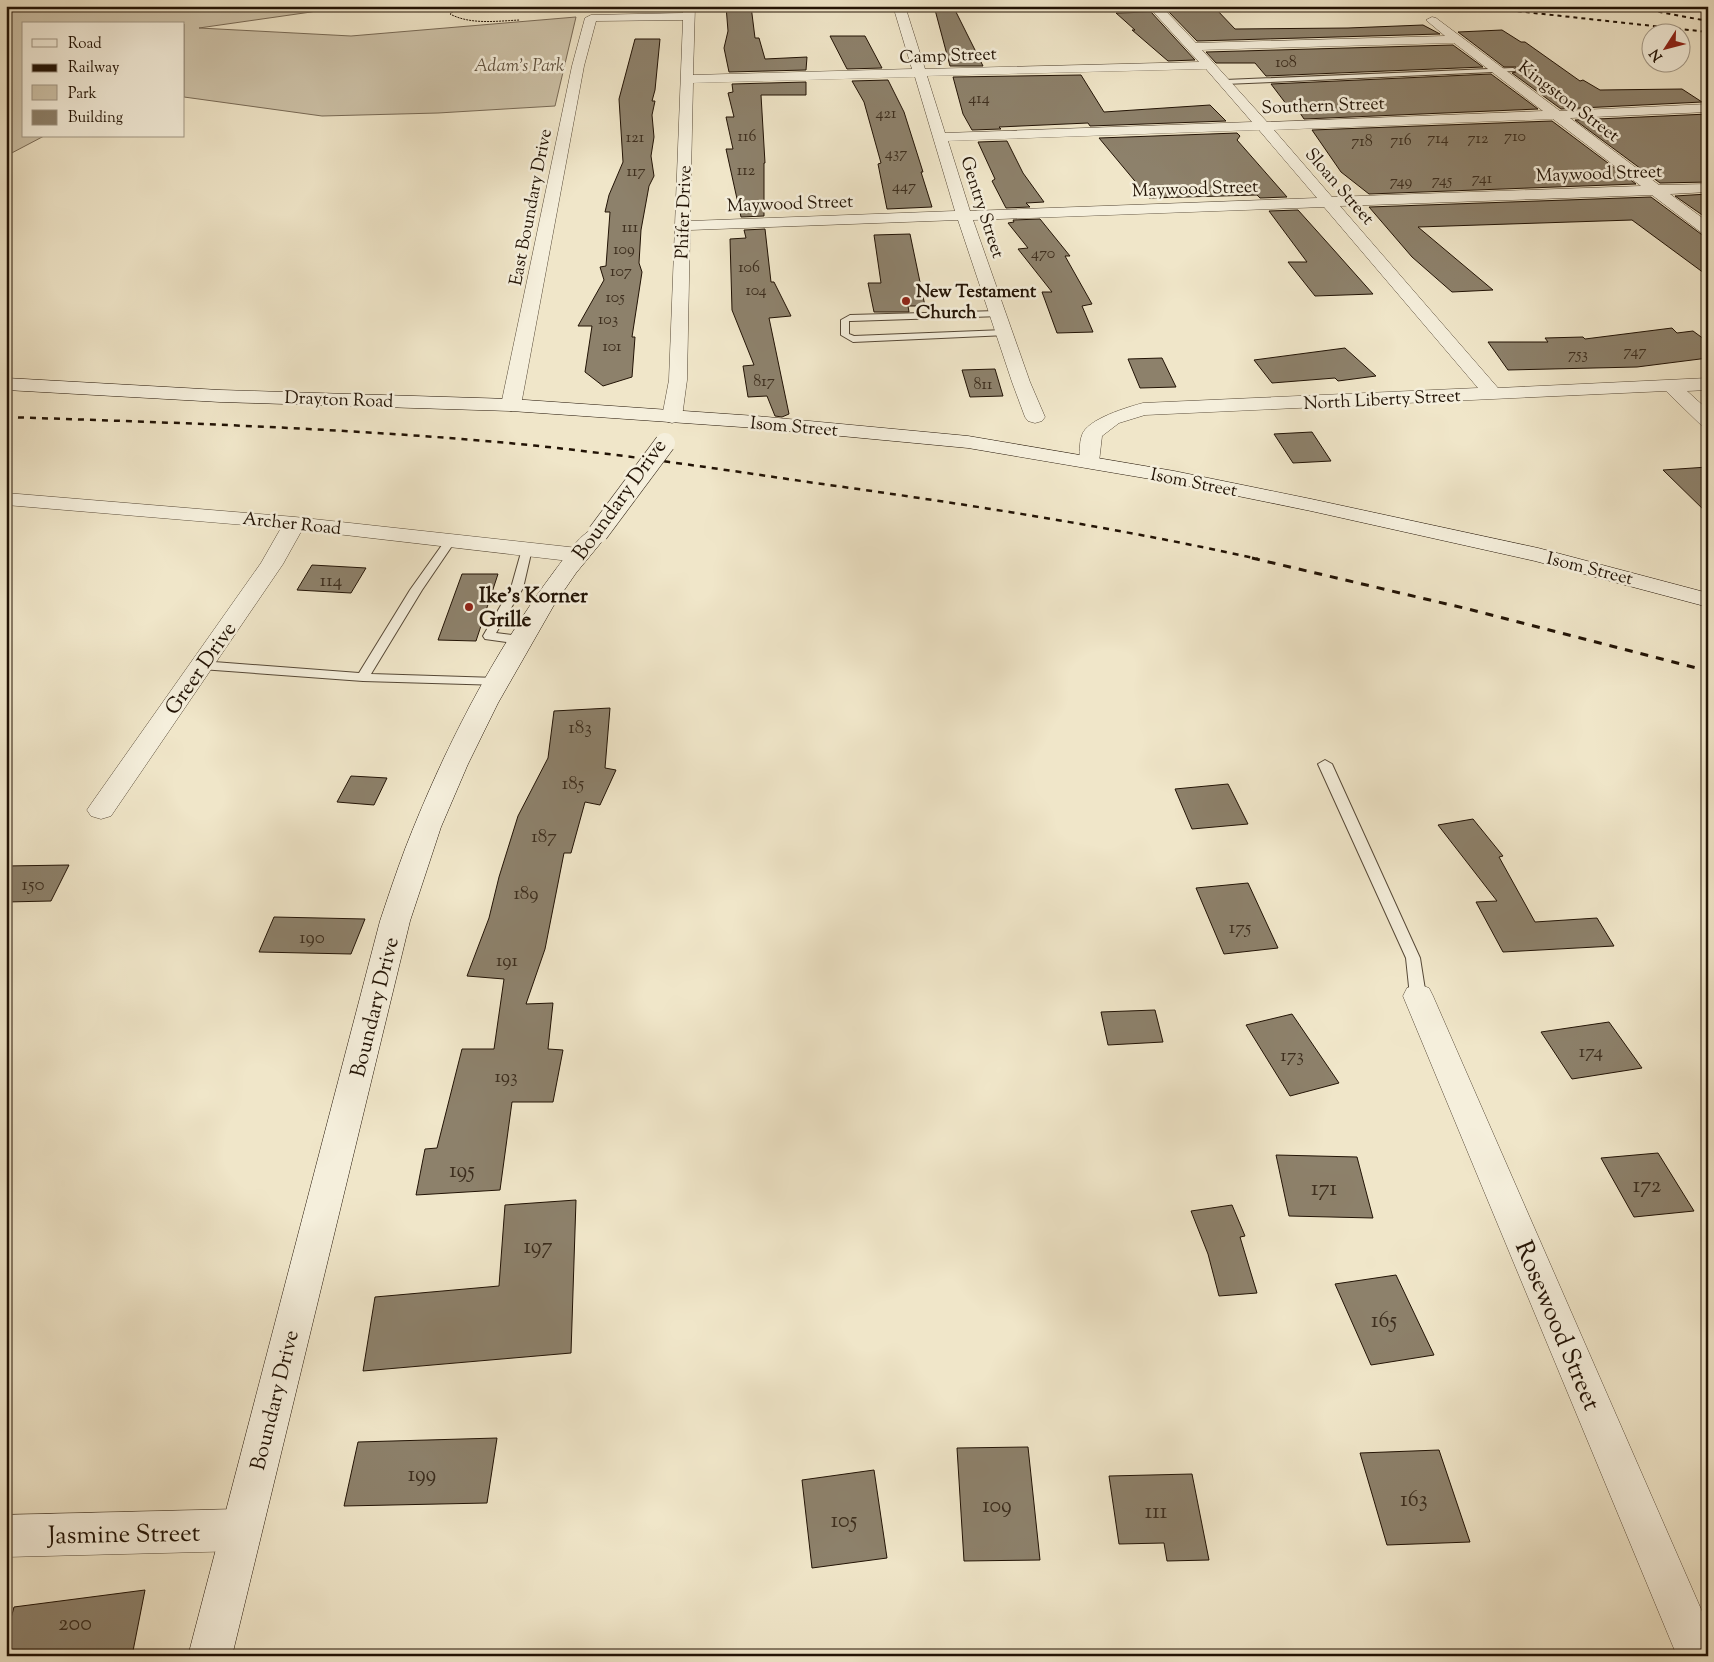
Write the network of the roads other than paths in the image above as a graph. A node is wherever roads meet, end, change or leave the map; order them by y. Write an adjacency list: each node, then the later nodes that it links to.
1 (899, 6): 10 (street, Gentry Street)
2 (1154, 6): 6 (street, Sloan Street)
3 (689, 11): 11 (street, Phifer Drive); 29 (street, East Boundary Drive)
4 (1432, 20): 5 (street, Kingston Street)
5 (1457, 39): 6 (street); 9 (street, Kingston Street)
6 (1192, 47): 7 (street, Sloan Street)
7 (1209, 65): 10 (street, Camp Street); 12 (street, Sloan Street)
8 (1513, 70): 9 (lane)
9 (1499, 71): 12 (lane); 14 (street, Kingston Street)
10 (919, 73): 11 (street, Camp Street); 16 (street, Gentry Street)
11 (687, 79): 21 (street, Phifer Drive)
12 (1225, 82): 15 (street, Sloan Street)
13 (1708, 108): 14 (street, Southern Street)
14 (1556, 114): 15 (street, Southern Street); 18 (street, Kingston Street)
15 (1263, 126): 16 (street, Southern Street); 19 (street, Sloan Street)
16 (939, 137): 20 (street, Gentry Street)
17 (1708, 188): 18 (street, Maywood Street)
18 (1656, 190): 19 (street, Maywood Street); 22 (street, Kingston Street)
19 (1328, 202): 20 (street, Maywood Street); 28 (street, Sloan Street)
20 (964, 215): 21 (street, Maywood Street); 23 (street, Gentry Street)
21 (683, 226): 30 (street, Phifer Drive)
22 (1708, 230)
23 (998, 314): 24 (street, Gentry Street); 24 (lane)
24 (1004, 333): 31 (street, Gentry Street)
25 (6, 384): 29 (street, Drayton Road)
26 (1708, 384): 27 (street, North Liberty Street)
27 (1671, 386): 28 (street, North Liberty Street); 32 (street)
28 (1493, 394): 33 (street, North Liberty Street)
29 (511, 405): 30 (street, Drayton Road)
30 (672, 417): 33 (street, Isom Street); 37 (street, Boundary Drive, bridge)
31 (1035, 417)
32 (1708, 421)
33 (1089, 462): 39 (street, Isom Street)
34 (6, 499): 35 (street, Archer Road)
35 (296, 523): 36 (street, Archer Road); 41 (street, Greer Drive)
36 (451, 540): 38 (street, Archer Road); 42 (lane)
37 (588, 544): 38 (street, Archer Road); 40 (street, Boundary Drive)
38 (527, 549): 40 (lane)
39 (1708, 600)
40 (520, 640): 43 (street, Boundary Drive)
41 (201, 665): 42 (lane); 45 (street, Greer Drive)
42 (363, 676): 43 (lane)
43 (497, 682): 47 (street, Boundary Drive)
44 (1325, 764): 46 (lane)
45 (100, 810)
46 (1418, 996): 52 (street, Rosewood Street)
47 (241, 1530): 48 (street, Jasmine Street); 50 (street, Boundary Drive)
48 (6, 1536)
49 (1708, 1655): 52 (street)
50 (210, 1656)
51 (1695, 1656): 52 (street)
52 (1700, 1656)

